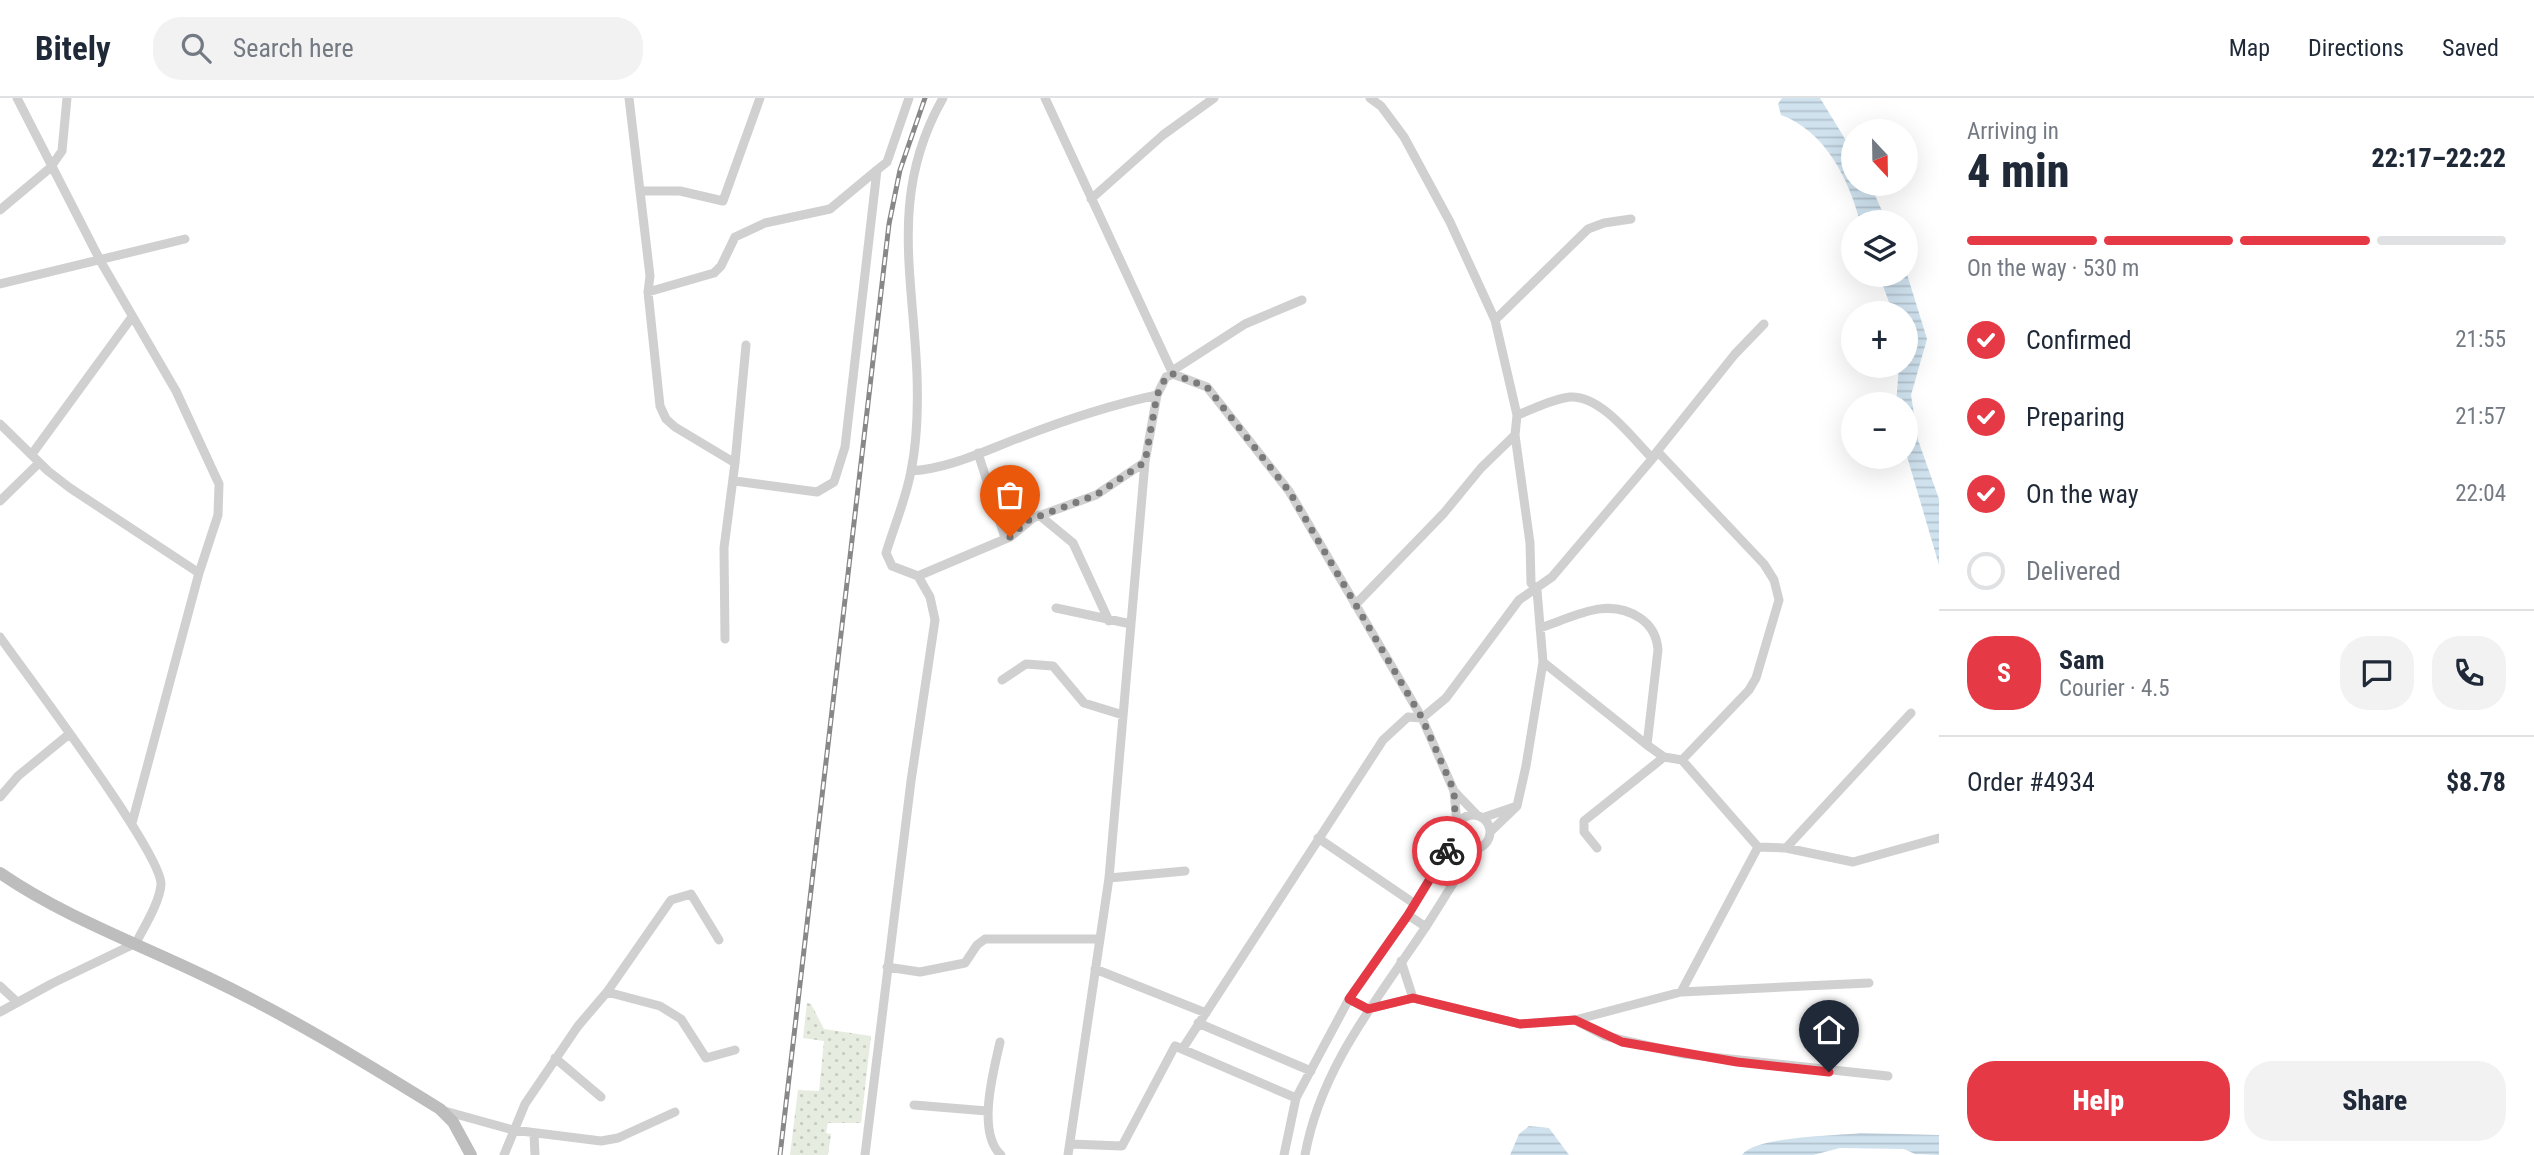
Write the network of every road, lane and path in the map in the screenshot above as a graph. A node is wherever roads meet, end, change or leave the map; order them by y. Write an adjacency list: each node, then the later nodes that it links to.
1 (17, 98): 10 (street)
2 (67, 98): 10 (street)
3 (629, 98): 12 (street)
4 (760, 98): 12 (street)
5 (909, 98): 11 (street)
6 (943, 98): 36 (street)
7 (1045, 98): 13 (street)
8 (1214, 98): 13 (street)
9 (1370, 98): 22 (street)
10 (50, 167): 14 (street); 17 (street)
11 (877, 170): 19 (street); 37 (street)
12 (640, 191): 19 (street)
13 (1091, 199): 25 (street)
14 (0, 210)
15 (1631, 219): 22 (street)
16 (185, 239): 17 (street)
17 (101, 262): 18 (street); 21 (street)
18 (0, 284)
19 (648, 292): 35 (street)
20 (1302, 300): 25 (street)
21 (132, 317): 31 (street); 41 (street)
22 (1495, 320): 27 (street)
23 (1764, 324): 32 (street)
24 (746, 345): 35 (street)
25 (1173, 373): 26 (street); 44 (street)
26 (1157, 395): 30 (street); 33 (street)
27 (1517, 415): 29 (street); 32 (street)
28 (0, 424): 31 (street)
29 (1515, 435): 43 (street); 44 (street)
30 (978, 453): 36 (street); 40 (street)
31 (32, 454): 34 (street)
32 (1655, 455): 43 (street); 59 (street)
33 (1145, 462): 39 (street); 47 (street)
34 (39, 463): 38 (street); 41 (street)
35 (735, 463): 37 (street)
36 (911, 471): 42 (street)
37 (735, 481): 50 (street)
38 (0, 501)
39 (1039, 515): 40 (street); 46 (street)
40 (1005, 538): 42 (street)
41 (199, 573): 64 (street)
42 (918, 576): 84 (street)
43 (1537, 590): 48 (street); 55 (street)
44 (1354, 605): 55 (street)
45 (1056, 608): 46 (street)
46 (1110, 621): 47 (street)
47 (1131, 624): 54 (street)
48 (1540, 628): 51 (street); 57 (street)
49 (0, 637): 56 (street)
50 (725, 639)
51 (1543, 662): 57 (street); 62 (street)
52 (1002, 680): 54 (street)
53 (1911, 713): 73 (street)
54 (1123, 715): 76 (street)
55 (1422, 718): 60 (street); 68 (street)
56 (68, 735): 61 (street); 64 (street)
57 (1647, 745): 58 (street)
58 (1664, 757): 59 (street); 72 (street)
59 (1682, 760): 70 (street)
60 (1454, 791): 63 (street); 65 (street)
61 (0, 797)
62 (1517, 806): 63 (street); 66 (street)
63 (1480, 817): 65 (street); 66 (street)
64 (132, 823): 82 (street)
65 (1458, 824): 67 (street)
66 (1490, 832): 71 (street)
67 (1456, 836): 71 (street); 77 (street)
68 (1318, 838): 77 (street); 95 (street)
69 (1939, 838): 73 (street)
70 (1758, 847): 73 (street); 89 (street)
71 (1475, 848): 79 (street)
72 (1597, 848)
73 (1786, 848)
74 (1185, 871): 76 (street)
75 (0, 873): 82 (street)
76 (1109, 878): 80 (street)
77 (1415, 904): 78 (street)
78 (1408, 915): 79 (street); 91 (street)
79 (1426, 927): 83 (street)
80 (1100, 939): 84 (street); 85 (street)
81 (719, 940): 88 (street)
82 (136, 943): 92 (street); 107 (street)
83 (1401, 961): 90 (street); 93 (street)
84 (887, 967): 119 (street)
85 (1095, 969): 95 (street); 114 (street)
86 (1869, 983): 89 (street)
87 (0, 986): 92 (street)
88 (607, 992): 100 (street); 101 (street)
89 (1681, 992): 96 (street)
90 (1413, 998): 93 (street); 96 (street)
91 (1349, 999): 93 (street); 102 (street)
92 (17, 1002): 94 (street)
93 (1368, 1009): 111 (street)
94 (0, 1012)
95 (1206, 1013): 97 (street)
96 (1575, 1020): 103 (street)
97 (1198, 1023): 99 (street); 102 (street)
98 (1000, 1042): 108 (street)
99 (1183, 1048): 105 (street); 114 (street)
100 (735, 1050)
101 (555, 1058): 104 (street); 112 (street)
102 (1311, 1072): 105 (street)
103 (1888, 1076)
104 (601, 1097)
105 (1296, 1098): 110 (street)
106 (914, 1105): 108 (street)
107 (440, 1109): 112 (street); 116 (street)
108 (987, 1111): 120 (street)
109 (675, 1112): 113 (street)
110 (1292, 1114): 111 (street); 115 (street)
111 (1312, 1118): 122 (street)
112 (513, 1130): 113 (street); 117 (street)
113 (534, 1133): 118 (street)
114 (1070, 1144): 121 (street)
115 (1283, 1154)
116 (471, 1155)
117 (504, 1155)
118 (535, 1155)
119 (865, 1155)
120 (1001, 1155)
121 (1068, 1155)
122 (1305, 1155)

